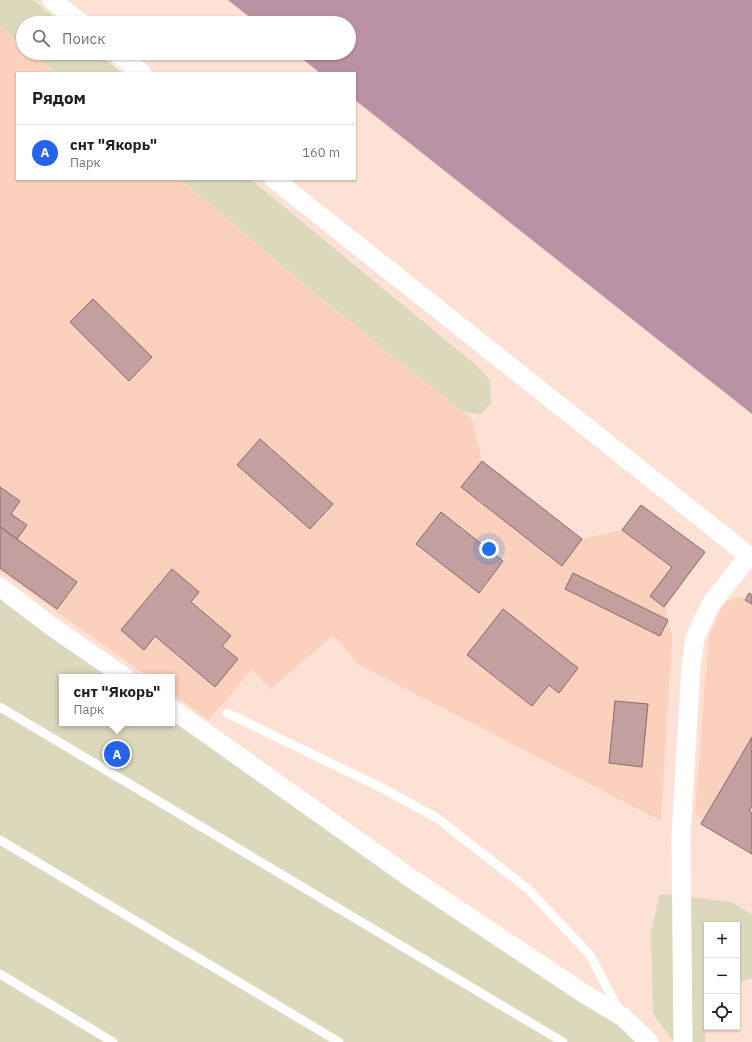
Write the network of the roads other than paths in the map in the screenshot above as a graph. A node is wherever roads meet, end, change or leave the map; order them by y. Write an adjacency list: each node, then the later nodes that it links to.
1 (52, 0): 2 (street)
2 (72, 16)
3 (126, 60): 4 (street)
4 (141, 72)
5 (275, 180): 6 (street)
6 (750, 558): 19 (street)
7 (0, 587): 8 (street)
8 (121, 674)
9 (0, 707): 17 (lane)
10 (175, 711): 14 (street)
11 (227, 714): 14 (lane)
12 (0, 840): 16 (lane)
13 (0, 974): 15 (lane)
14 (623, 1017): 18 (street)
15 (113, 1042)
16 (339, 1042)
17 (563, 1042)
18 (649, 1042)
19 (683, 1042)

